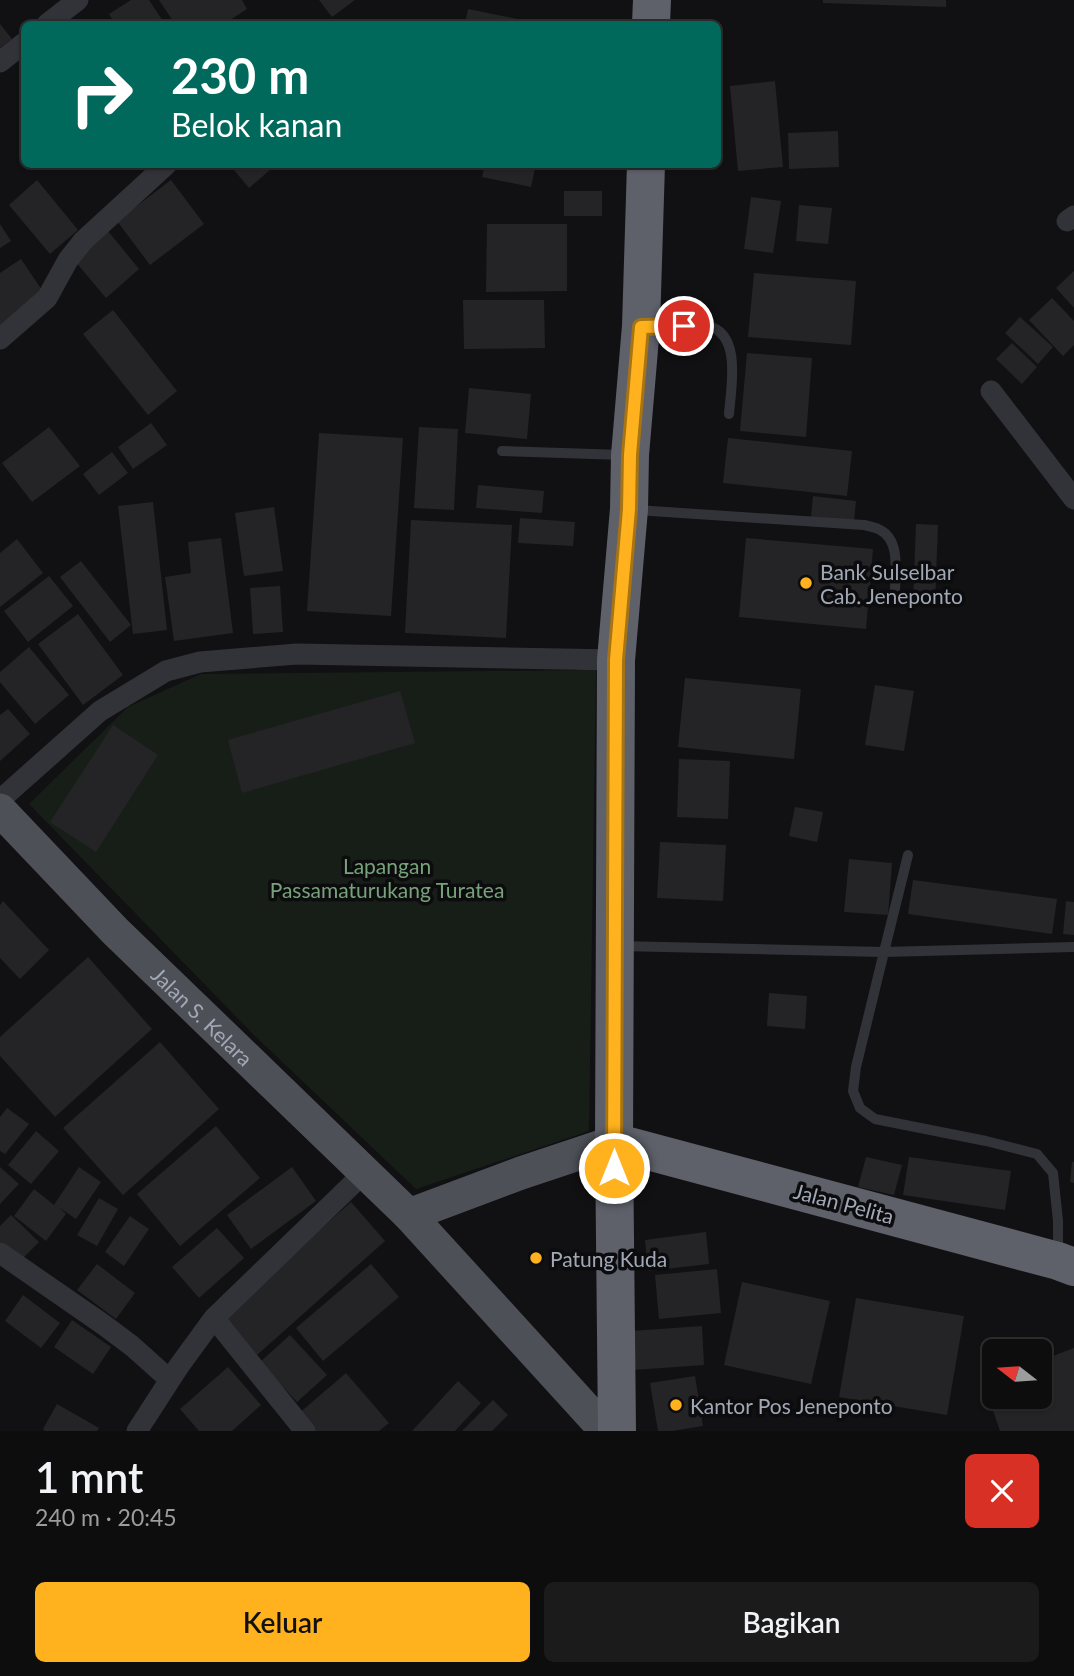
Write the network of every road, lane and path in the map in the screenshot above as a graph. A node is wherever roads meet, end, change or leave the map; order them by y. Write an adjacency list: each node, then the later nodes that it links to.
1 (78, 0): 3 (street)
2 (652, 0): 4 (highway)
3 (51, 21)
4 (651, 21)
5 (21, 45): 6 (street)
6 (0, 62)
7 (163, 168): 10 (street)
8 (646, 168): 9 (highway)
9 (641, 327): 12 (lane); 14 (highway)
10 (0, 339)
11 (991, 391): 15 (street)
12 (729, 414)
13 (502, 451): 14 (lane)
14 (630, 455): 16 (highway)
15 (1074, 499)
16 (629, 509): 17 (lane); 18 (highway)
17 (895, 592)
18 (616, 660): 19 (street); 22 (highway)
19 (0, 800)
20 (0, 810): 26 (main road, Jalan S. Kelara)
21 (908, 855): 24 (lane)
22 (614, 946): 24 (lane); 25 (highway)
23 (1074, 947): 24 (lane)
24 (884, 952): 29 (lane)
25 (614, 1142): 27 (main road); 29 (highway, Jalan Pelita); 35 (highway)
26 (365, 1172): 27 (main road, Jalan S. Kelara); 30 (street)
27 (409, 1215): 34 (main road, Jalan S. Kelara)
28 (0, 1253): 31 (street)
29 (1066, 1264)
30 (214, 1318): 31 (street); 33 (street)
31 (170, 1380): 32 (street)
32 (137, 1431)
33 (305, 1431)
34 (606, 1431)
35 (617, 1431)

